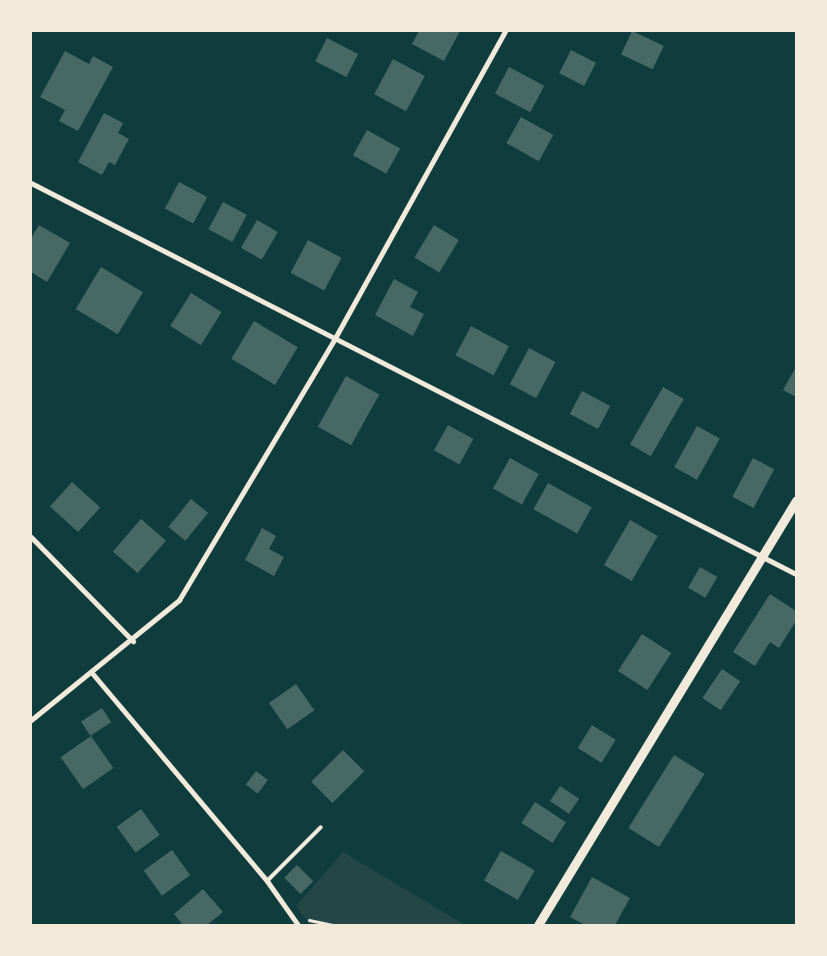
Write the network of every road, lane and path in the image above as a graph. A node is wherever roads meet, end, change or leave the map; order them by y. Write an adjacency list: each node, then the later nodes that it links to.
1 (505, 31): 3 (street)
2 (31, 183): 3 (street)
3 (335, 338): 6 (street); 8 (street)
4 (796, 500): 6 (street)
5 (31, 537): 8 (street)
6 (764, 558): 7 (street); 14 (street)
7 (796, 574)
8 (133, 641): 9 (street)
9 (92, 673): 10 (street); 12 (street)
10 (31, 720)
11 (321, 827): 12 (lane)
12 (267, 881): 13 (street)
13 (298, 925)
14 (538, 925)

